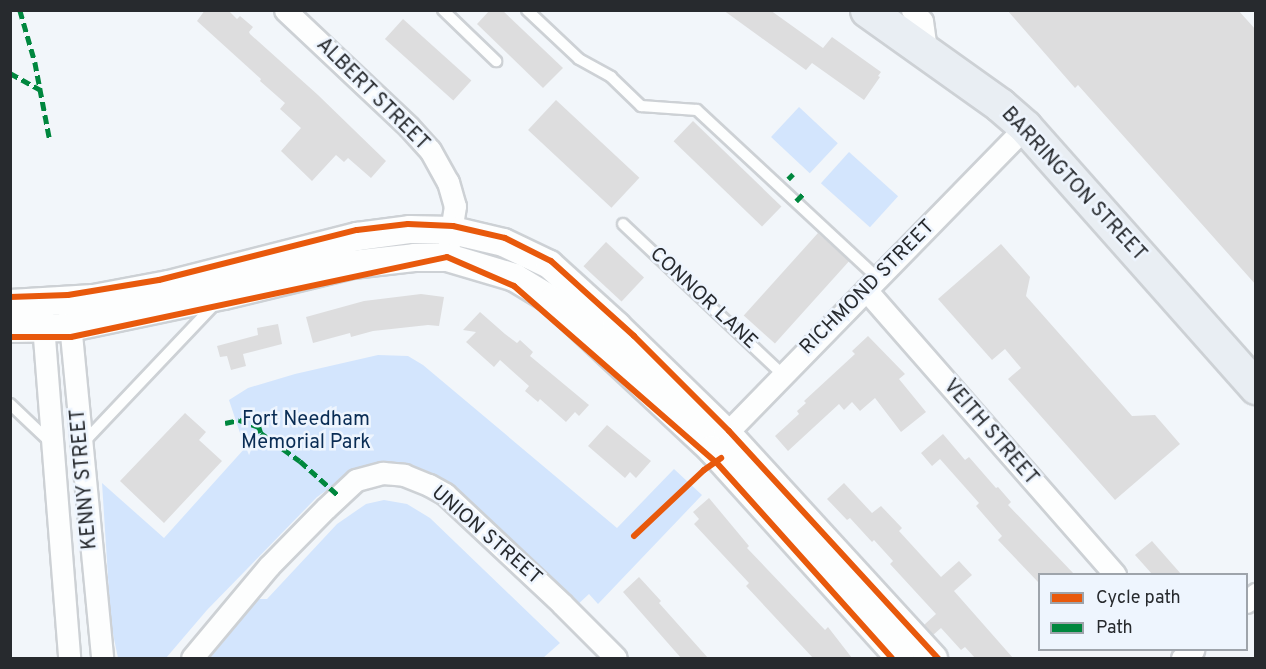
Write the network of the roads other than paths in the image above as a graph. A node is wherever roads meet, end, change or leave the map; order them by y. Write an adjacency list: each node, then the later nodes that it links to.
1 (285, 10): 10 (street, ALBERT STREET)
2 (443, 10): 7 (lane)
3 (526, 10): 12 (lane)
4 (867, 10): 6 (main road, BARRINGTON STREET)
5 (912, 10): 6 (street)
6 (926, 51): 8 (main road, BARRINGTON STREET)
7 (496, 61)
8 (1025, 127): 12 (street, RICHMOND STREET); 21 (main road, BARRINGTON STREET)
9 (623, 224): 20 (lane, CONNOR LANE)
10 (452, 230): 11 (street, ALBERT STREET); 14 (street); 23 (street)
11 (447, 257): 13 (street); 23 (street)
12 (872, 284): 20 (street, RICHMOND STREET); 26 (street, VEITH STREET)
13 (223, 295): 17 (street); 24 (lane)
14 (68, 300): 15 (street); 17 (street, KENNY STREET)
15 (41, 302): 16 (street); 19 (street, KENNY STREET)
16 (10, 303)
17 (70, 327): 19 (street); 24 (street, KENNY STREET)
18 (10, 328): 19 (street)
19 (44, 328): 25 (street, KENNY STREET)
20 (783, 375): 23 (street, RICHMOND STREET)
21 (1256, 387)
22 (10, 404): 25 (lane)
23 (719, 441): 31 (street); 32 (street)
24 (83, 443): 25 (street); 28 (street, KENNY STREET)
25 (53, 444): 27 (street, KENNY STREET)
26 (1114, 573)
27 (69, 658)
28 (102, 658)
29 (192, 658): 30 (street, UNION STREET)
30 (616, 658)
31 (900, 658)
32 (933, 658)

